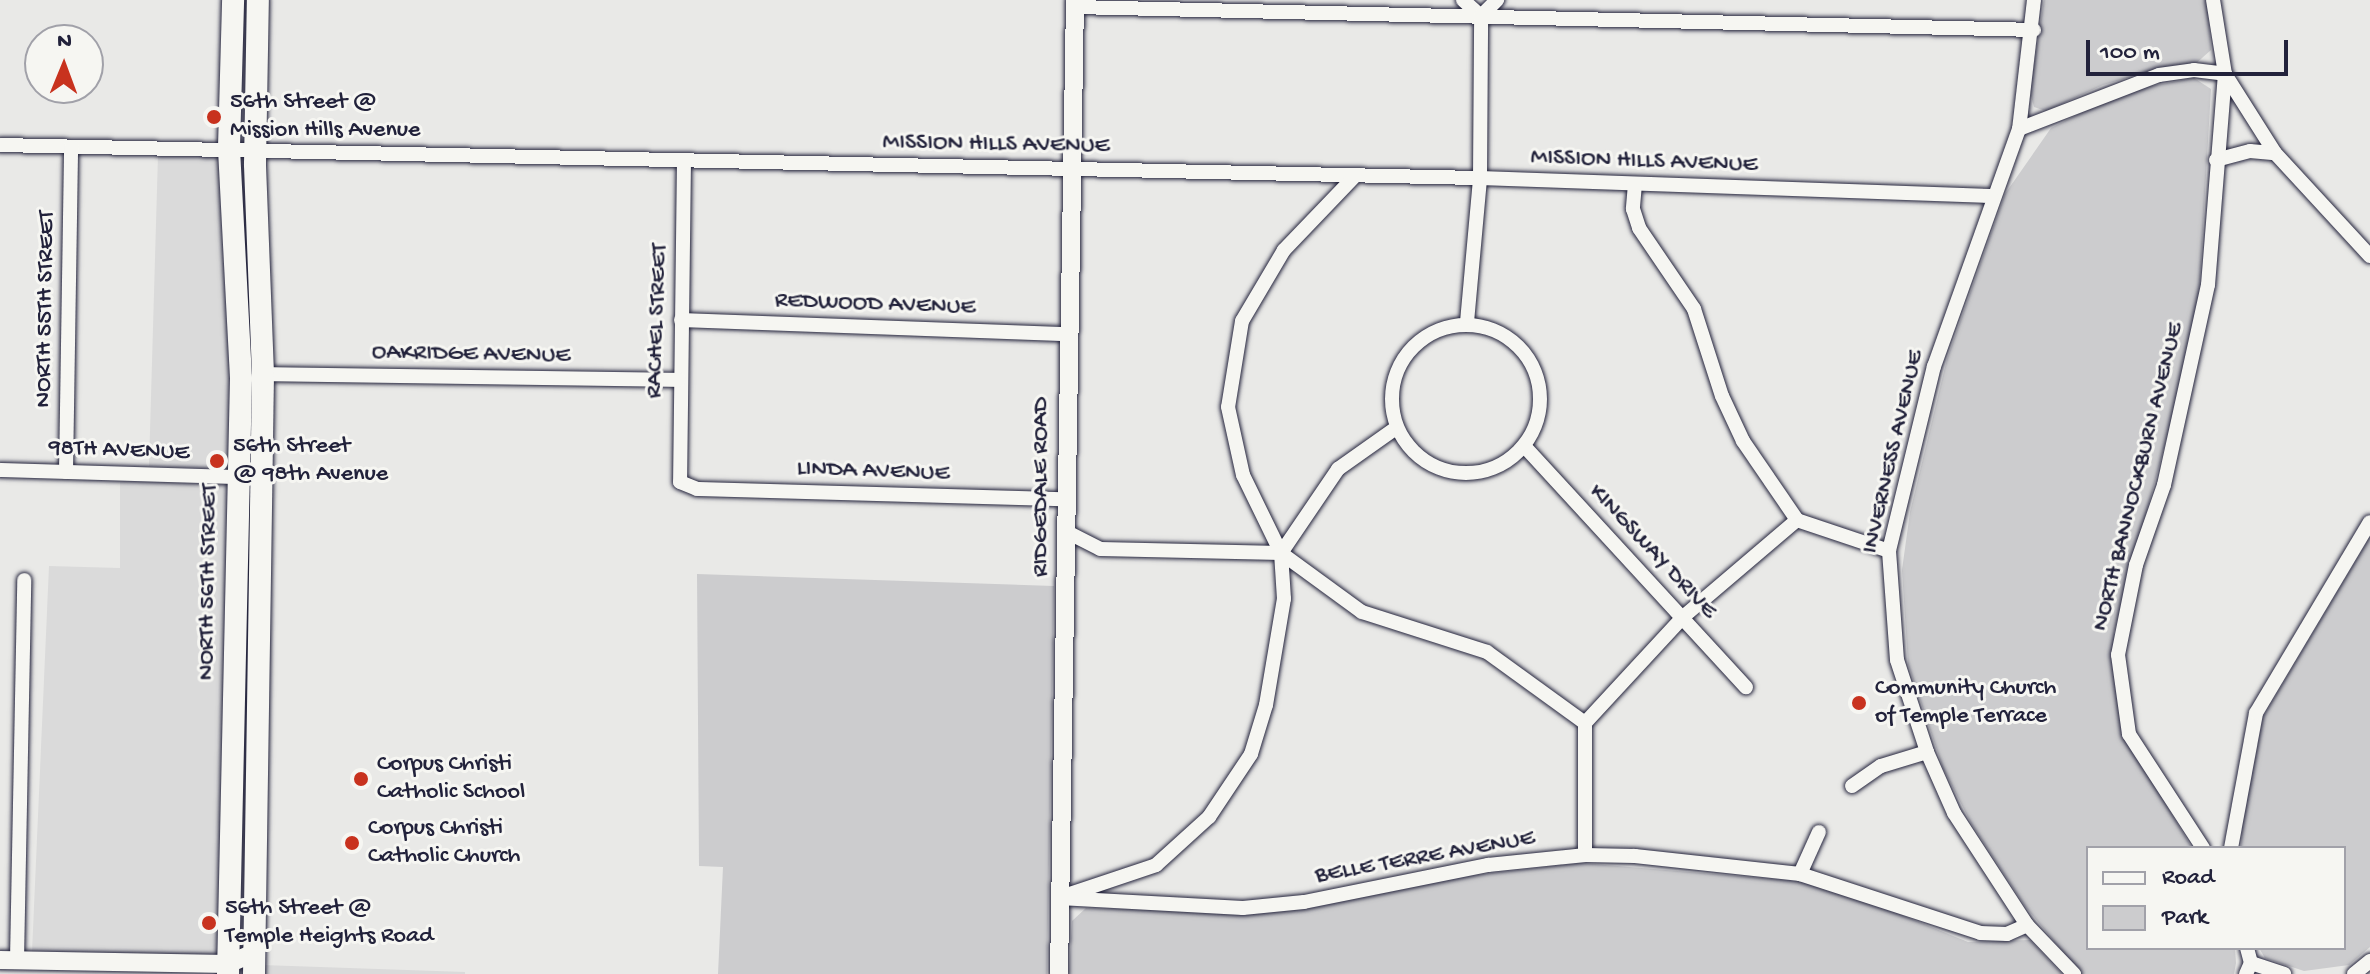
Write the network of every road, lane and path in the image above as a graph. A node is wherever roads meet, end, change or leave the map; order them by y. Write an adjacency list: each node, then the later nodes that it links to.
1 (233, 0): 14 (main road, NORTH 56TH STREET)
2 (258, 0): 15 (main road)
3 (1463, 0): 8 (street)
4 (1497, 0): 8 (street)
5 (2034, 0): 9 (street, INVERNESS AVENUE)
6 (2213, 0): 10 (street, NORTH BANNOCKBURN AVENUE)
7 (1075, 3): 8 (street); 19 (street, RIDGEDALE ROAD)
8 (1481, 16): 9 (street); 21 (street)
9 (2034, 30): 11 (street, INVERNESS AVENUE)
10 (2225, 74): 11 (street); 16 (street); 18 (street, NORTH BANNOCKBURN AVENUE)
11 (2019, 129): 23 (street, INVERNESS AVENUE)
12 (0, 145): 13 (street, MISSION HILLS AVENUE)
13 (71, 147): 14 (street, MISSION HILLS AVENUE); 33 (street, NORTH 55TH STREET)
14 (229, 147): 15 (street, MISSION HILLS AVENUE); 34 (main road, NORTH 56TH STREET)
15 (256, 148): 17 (street, MISSION HILLS AVENUE); 28 (main road)
16 (2275, 153): 18 (street); 24 (street)
17 (684, 160): 19 (street, MISSION HILLS AVENUE); 25 (street, RACHEL STREET)
18 (2216, 160): 53 (street, NORTH BANNOCKBURN AVENUE)
19 (1073, 169): 20 (street, MISSION HILLS AVENUE); 27 (street, RIDGEDALE ROAD)
20 (1355, 176): 21 (street, MISSION HILLS AVENUE); 42 (street)
21 (1480, 178): 22 (street, MISSION HILLS AVENUE); 26 (street)
22 (1635, 184): 23 (street, MISSION HILLS AVENUE); 38 (street)
23 (1991, 196): 41 (street, INVERNESS AVENUE)
24 (2370, 256)
25 (681, 320): 27 (street, REDWOOD AVENUE); 29 (street, RACHEL STREET)
26 (1467, 322): 30 (street); 31 (street)
27 (1068, 334): 37 (street, RIDGEDALE ROAD)
28 (263, 374): 29 (street, OAKRIDGE AVENUE); 35 (main road)
29 (679, 380): 36 (street, RACHEL STREET)
30 (1396, 428): 31 (street); 42 (street)
31 (1526, 448): 44 (street, KINGSWAY DRIVE)
32 (0, 470): 33 (street, 98TH AVENUE)
33 (66, 472): 34 (street, 98TH AVENUE)
34 (236, 477): 35 (main road); 45 (main road, NORTH 56TH STREET)
35 (261, 477): 46 (main road)
36 (680, 482): 37 (street, LINDA AVENUE)
37 (1065, 499): 40 (street, RIDGEDALE ROAD)
38 (1797, 520): 41 (street); 44 (street)
39 (2370, 522): 54 (street)
40 (1067, 532): 42 (street); 58 (street, RIDGEDALE ROAD)
41 (1889, 551): 50 (street, INVERNESS AVENUE)
42 (1281, 553): 48 (street); 58 (street)
43 (24, 580): 60 (street)
44 (1683, 617): 47 (street, KINGSWAY DRIVE); 48 (street)
45 (234, 622): 46 (main road); 49 (main road, NORTH 56TH STREET)
46 (259, 622): 55 (main road)
47 (1746, 687)
48 (1585, 723): 56 (street)
49 (232, 751): 55 (main road); 64 (main road, NORTH 56TH STREET)
50 (1927, 752): 51 (street); 59 (street, INVERNESS AVENUE)
51 (1852, 786)
52 (1819, 832): 57 (street)
53 (2202, 846)
54 (2231, 846)
55 (256, 848): 63 (main road)
56 (1585, 855): 57 (street, BELLE TERRE AVENUE); 58 (street, BELLE TERRE AVENUE)
57 (1800, 874): 59 (street, BELLE TERRE AVENUE)
58 (1059, 898): 65 (street, RIDGEDALE ROAD)
59 (2027, 925): 66 (street, INVERNESS AVENUE)
60 (8, 960): 64 (street)
61 (2370, 961): 68 (street)
62 (2248, 962): 67 (street)
63 (254, 963): 64 (street)
64 (228, 969)
65 (1059, 974)
66 (2074, 974)
67 (2284, 974)
68 (2354, 974)

